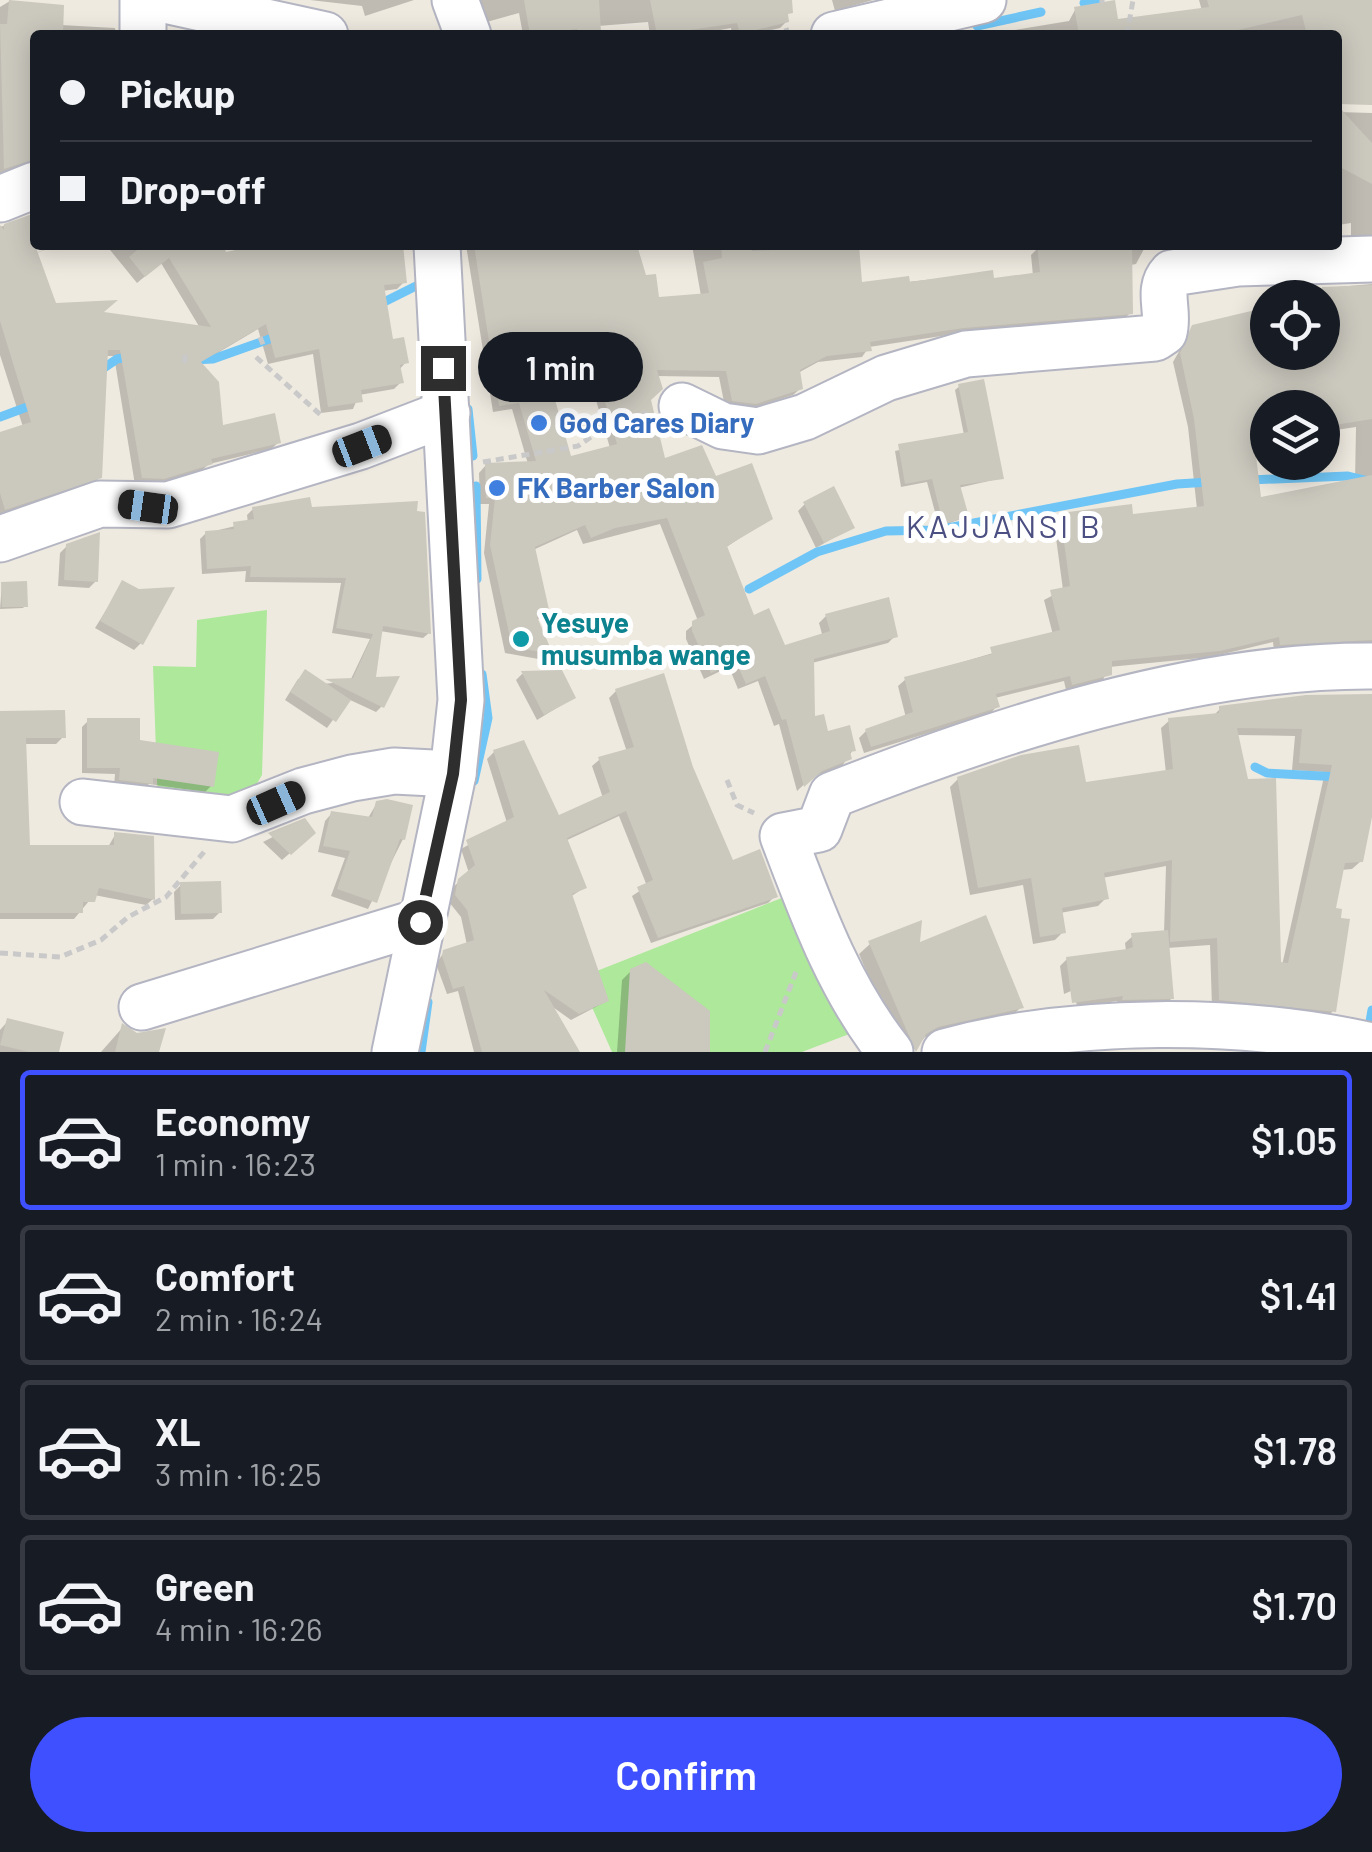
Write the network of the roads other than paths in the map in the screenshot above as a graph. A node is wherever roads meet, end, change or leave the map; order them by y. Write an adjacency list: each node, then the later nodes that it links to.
1 (143, 0): 5 (street)
2 (165, 0): 6 (street)
3 (455, 0): 7 (street)
4 (983, 0): 8 (street)
5 (143, 30)
6 (302, 30)
7 (466, 30)
8 (855, 30)
9 (30, 187): 10 (street)
10 (0, 199)
11 (437, 250): 14 (street)
12 (1372, 259): 13 (street)
13 (691, 411)
14 (446, 413): 15 (street); 17 (street)
15 (0, 539)
16 (1372, 666): 23 (street)
17 (453, 774): 18 (street); 19 (street)
18 (84, 802)
19 (420, 922): 20 (street); 22 (street)
20 (142, 1006)
21 (1372, 1046): 24 (street)
22 (396, 1052)
23 (890, 1052)
24 (945, 1052)

